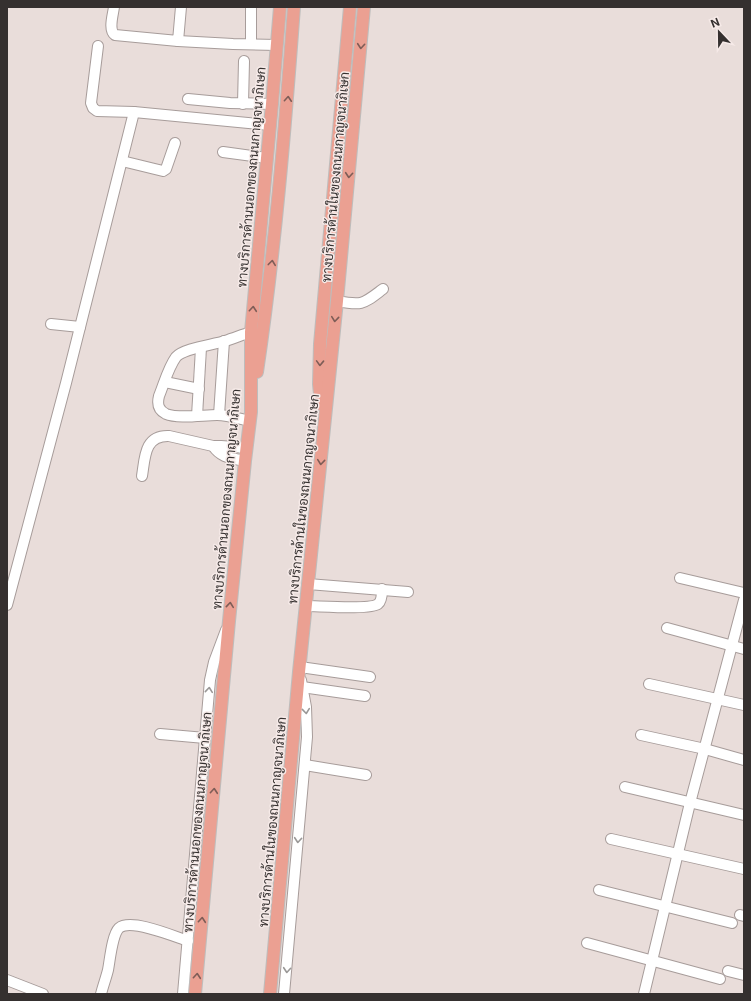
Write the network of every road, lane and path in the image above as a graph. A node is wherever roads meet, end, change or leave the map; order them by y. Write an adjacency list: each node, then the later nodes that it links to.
1 (114, 7): 8 (street)
2 (181, 7): 8 (street)
3 (251, 7): 9 (street)
4 (280, 7): 10 (main road, ทางบริการด้านนอกของถนนกาญจนาภิเษก)
5 (294, 7): 33 (main road, one-way to 5)
6 (350, 7): 34 (main road, one-way to 34)
7 (364, 7): 23 (main road, ทางบริการด้านในของถนนกาญจนาภิเษก, one-way to 23)
8 (178, 41): 9 (street)
9 (251, 44): 10 (street)
10 (277, 45): 15 (main road, ทางบริการด้านนอกของถนนกาญจนาภิเษก)
11 (98, 46): 16 (street)
12 (244, 61): 14 (street)
13 (188, 99): 14 (street)
14 (243, 104): 15 (street)
15 (272, 104): 17 (main road, ทางบริการด้านนอกของถนนกาญจนาภิเษก)
16 (134, 112): 17 (street); 21 (street)
17 (270, 125): 20 (main road, ทางบริการด้านนอกของถนนกาญจนาภิเษก)
18 (175, 143): 21 (street)
19 (222, 152): 20 (street)
20 (267, 158): 26 (main road, ทางบริการด้านนอกของถนนกาญจนาภิเษก, one-way to 20)
21 (122, 161): 25 (street)
22 (383, 289): 23 (street)
23 (337, 301): 34 (main road, ทางบริการด้านในของถนนกาญจนาภิเษก, one-way to 34)
24 (51, 324): 25 (street)
25 (80, 327): 45 (street)
26 (251, 332): 27 (street); 33 (main road, ทางบริการด้านนอกของถนนกาญจนาภิเษก)
27 (224, 341): 28 (street); 31 (street)
28 (201, 348): 29 (street); 30 (street)
29 (165, 382): 30 (street); 32 (street)
30 (199, 389): 32 (street)
31 (219, 415): 32 (street); 33 (street)
32 (197, 416)
33 (251, 417): 36 (main road, ทางบริการด้านนอกของถนนกาญจนาภิเษก)
34 (323, 437): 40 (main road, ทางบริการด้านในของถนนกาญจนาภิเษก, one-way to 40)
35 (213, 446): 36 (street); 37 (street); 38 (street)
36 (247, 448): 37 (main road, ทางบริการด้านนอกของถนนกาญจนาภิเษก)
37 (245, 462): 47 (main road, ทางบริการด้านนอกของถนนกาญจนาภิเษก, one-way to 37)
38 (142, 476)
39 (680, 578): 43 (street)
40 (308, 584): 41 (street); 46 (main road, ทางบริการด้านในของถนนกาญจนาภิเษก)
41 (382, 589): 42 (street); 46 (street)
42 (408, 592)
43 (744, 593)
44 (744, 600): 49 (street)
45 (7, 605)
46 (306, 606): 51 (main road, ทางบริการด้านในของถนนกาญจนาภิเษก)
47 (229, 621): 60 (street, one-way to 47); 84 (main road, ทางบริการด้านนอกของถนนกาญจนาภิเษก, one-way to 47)
48 (667, 628): 49 (street)
49 (732, 646): 50 (street); 56 (street)
50 (744, 649)
51 (299, 670): 52 (street); 54 (street); 85 (main road, ทางบริการด้านในของถนนกาญจนาภิเษก)
52 (370, 677)
53 (650, 684): 56 (street)
54 (302, 687): 55 (street); 63 (street, one-way to 63)
55 (366, 696)
56 (718, 699): 57 (street); 61 (street)
57 (744, 706)
58 (160, 734): 60 (street)
59 (641, 735): 61 (street)
60 (205, 738): 74 (street)
61 (705, 749): 62 (street); 66 (street)
62 (744, 760)
63 (305, 765): 64 (street); 86 (street, one-way to 86)
64 (366, 775)
65 (625, 787): 66 (street)
66 (690, 803): 67 (street); 69 (street)
67 (744, 815)
68 (611, 839): 69 (street)
69 (678, 854): 70 (street); 72 (street)
70 (744, 869)
71 (599, 890): 72 (street)
72 (666, 906): 73 (street); 76 (street)
73 (732, 923)
74 (188, 941): 82 (street); 83 (street)
75 (587, 943): 76 (street)
76 (653, 961): 79 (street); 87 (street)
77 (728, 971): 78 (street)
78 (744, 975)
79 (720, 979)
80 (7, 980): 81 (street)
81 (42, 994)
82 (100, 994)
83 (183, 994)
84 (196, 994)
85 (270, 994)
86 (284, 994)
87 (644, 994)

